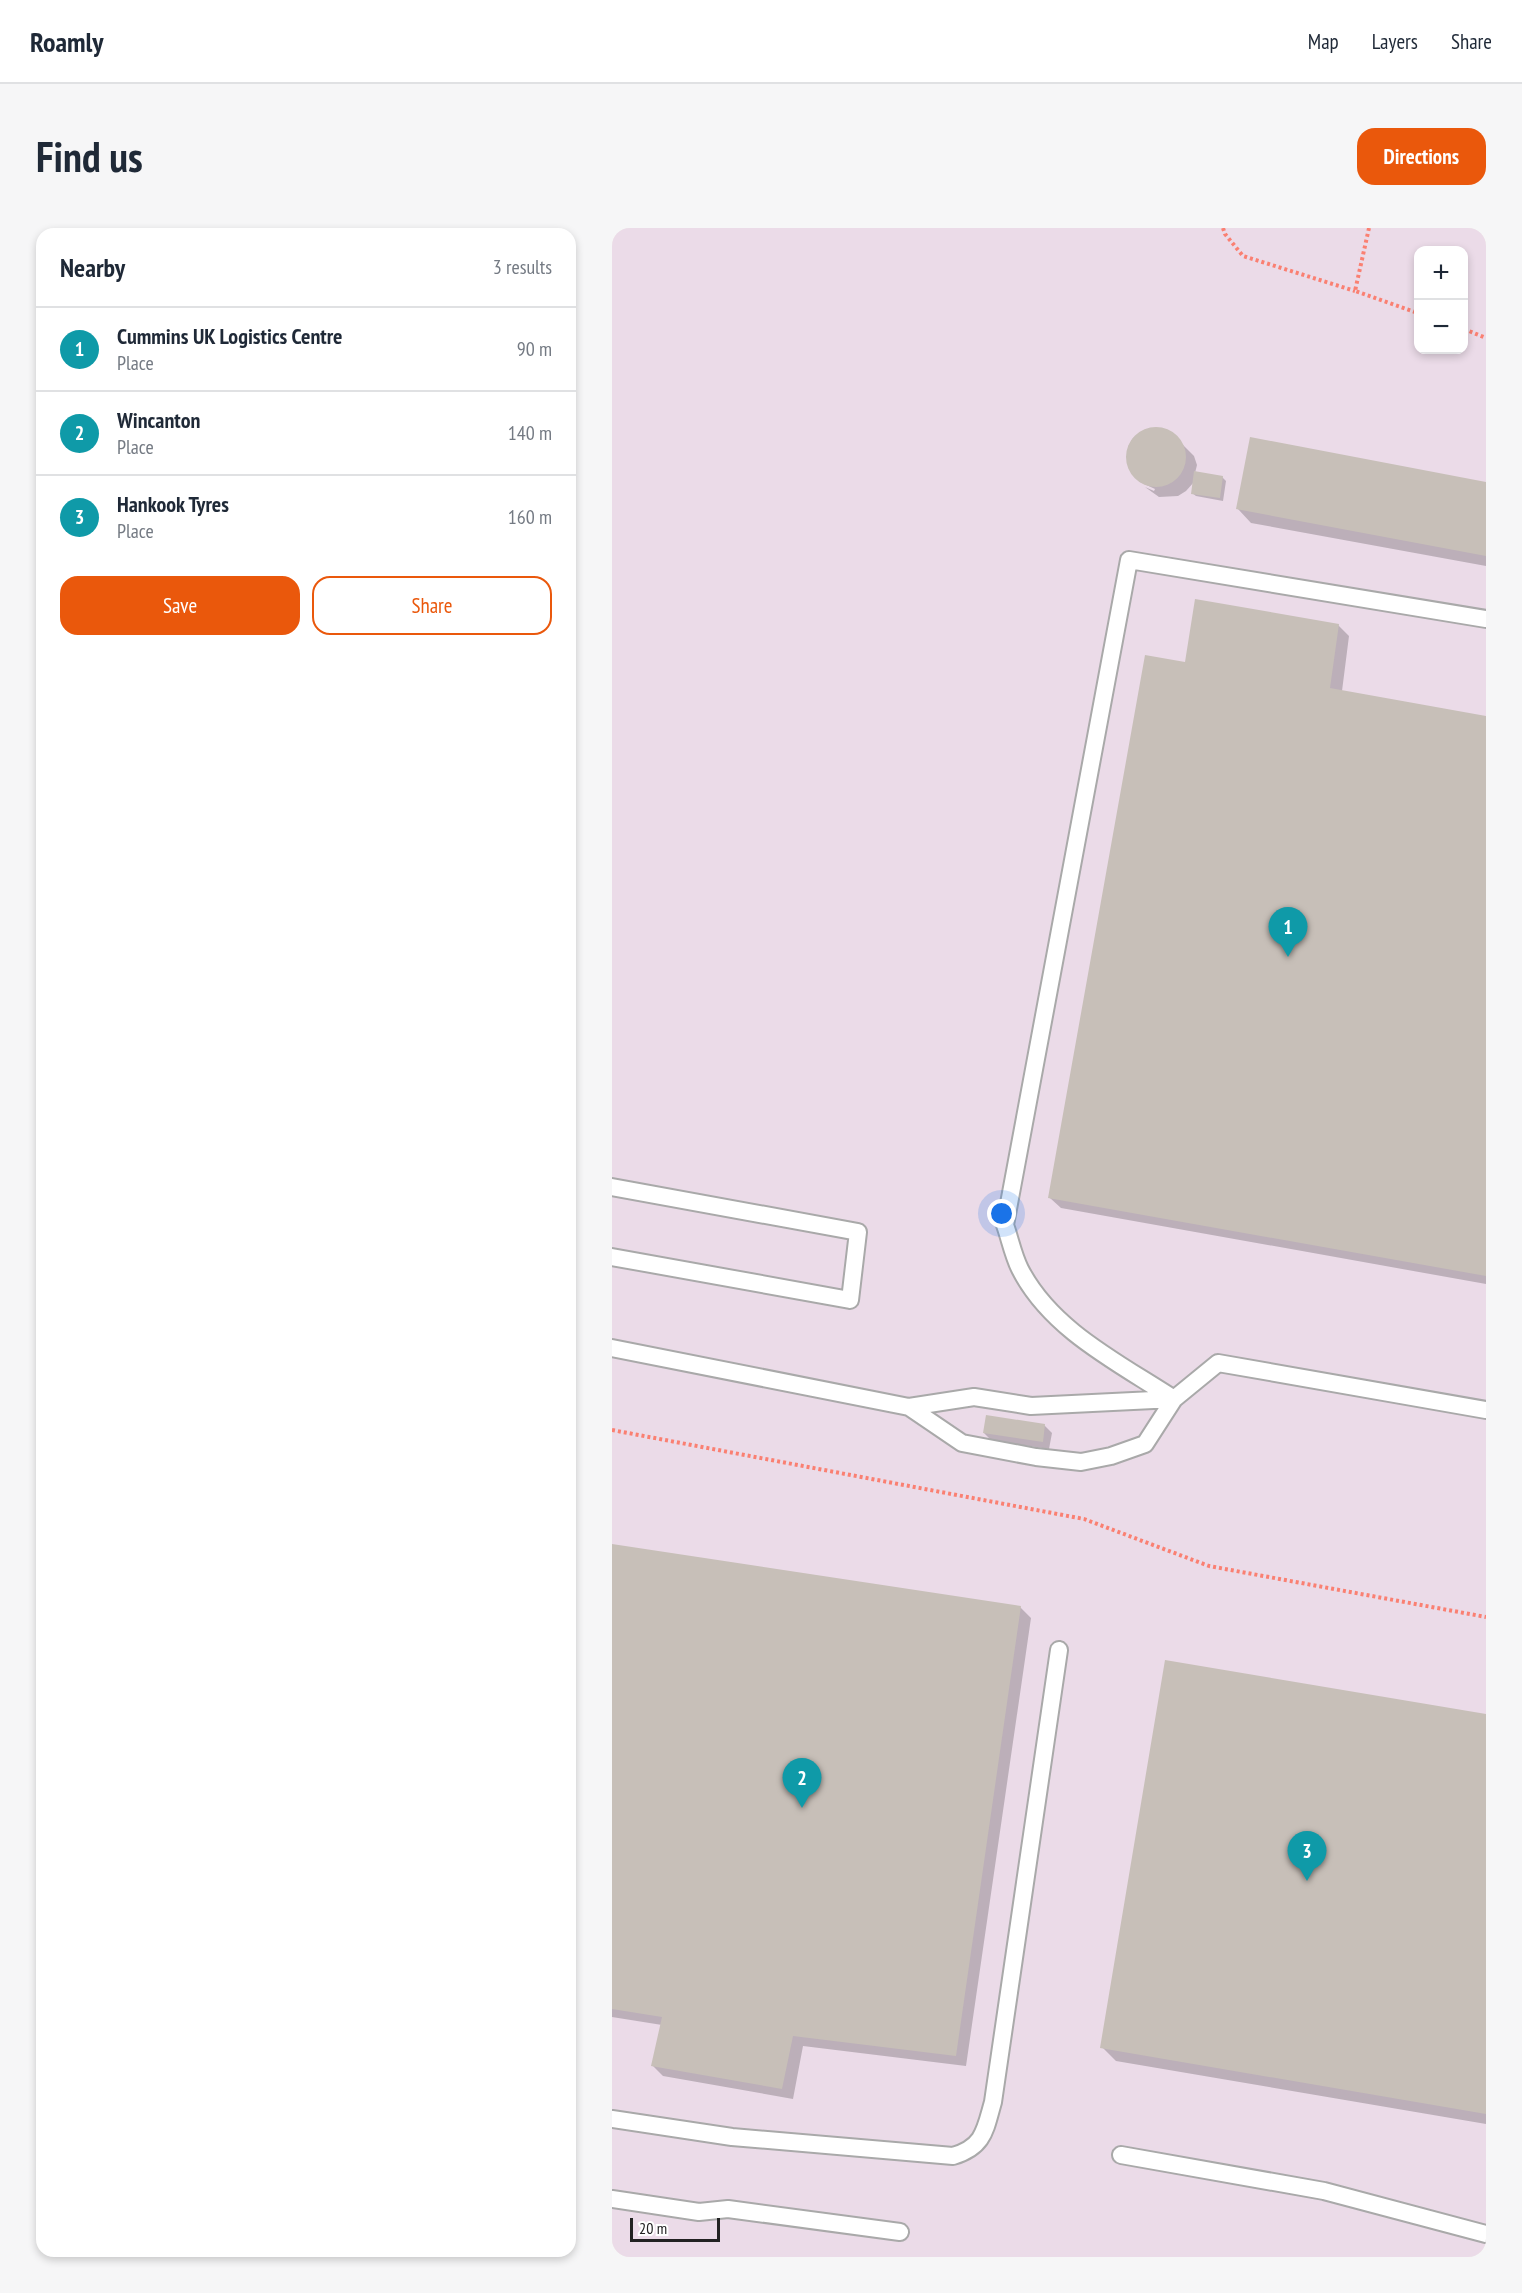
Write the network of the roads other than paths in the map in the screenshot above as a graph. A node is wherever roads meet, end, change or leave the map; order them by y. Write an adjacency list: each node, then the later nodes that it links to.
1 (1486, 619): 5 (lane)
2 (612, 1187): 3 (lane)
3 (612, 1257)
4 (612, 1348): 6 (lane)
5 (1174, 1399): 6 (lane); 6 (lane); 7 (lane)
6 (909, 1407)
7 (1486, 1410)
8 (1059, 1650): 9 (lane)
9 (612, 2119)
10 (1121, 2155): 13 (lane)
11 (612, 2199): 12 (lane)
12 (900, 2232)
13 (1486, 2234)

